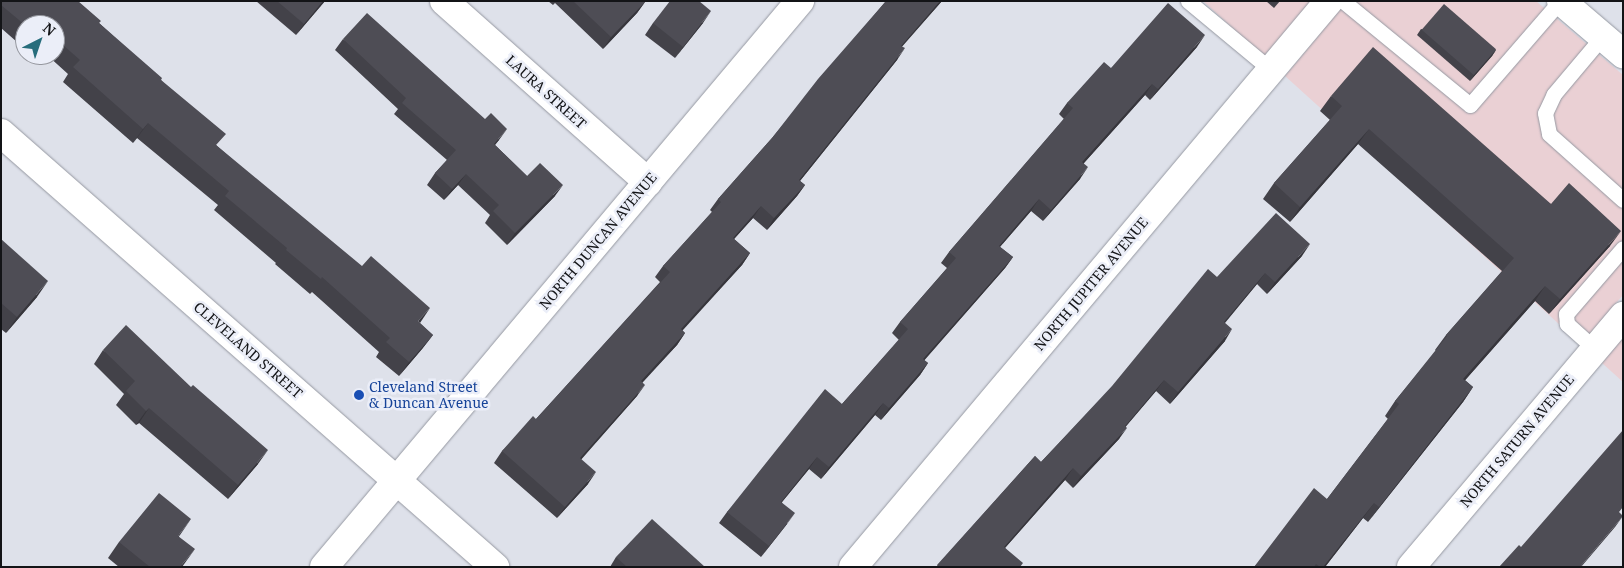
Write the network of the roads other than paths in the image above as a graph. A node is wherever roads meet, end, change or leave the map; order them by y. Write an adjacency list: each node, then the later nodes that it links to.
1 (444, 1): 11 (street, LAURA STREET)
2 (800, 1): 11 (street, NORTH DUNCAN AVENUE)
3 (1188, 1): 9 (lane)
4 (1329, 1): 9 (street, NORTH JUPITER AVENUE)
5 (1344, 1): 6 (lane)
6 (1560, 1): 7 (street)
7 (1602, 36): 8 (street); 12 (lane)
8 (1623, 54)
9 (1271, 70): 19 (street, NORTH JUPITER AVENUE)
10 (1, 133): 16 (street, CLEVELAND STREET)
11 (648, 182): 16 (street, NORTH DUNCAN AVENUE)
12 (1623, 200)
13 (1623, 248): 15 (lane)
14 (1621, 322): 15 (street, NORTH SATURN AVENUE)
15 (1595, 349): 20 (street, NORTH SATURN AVENUE)
16 (396, 481): 17 (street, NORTH DUNCAN AVENUE); 18 (street, CLEVELAND STREET)
17 (324, 567)
18 (495, 567)
19 (853, 567)
20 (1411, 567)

